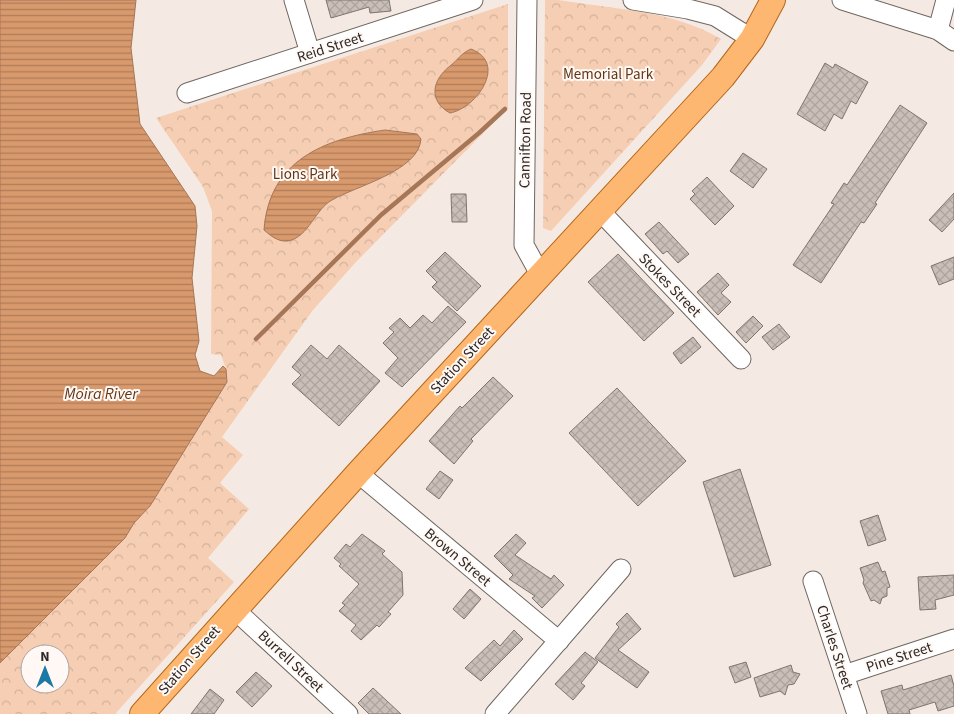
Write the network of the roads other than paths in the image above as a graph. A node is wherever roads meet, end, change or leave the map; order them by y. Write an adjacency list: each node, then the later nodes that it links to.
1 (294, 0): 12 (street)
2 (473, 0): 8 (street, Reid Street)
3 (527, 0): 15 (street, Cannifton Road)
4 (633, 0): 10 (street)
5 (773, 0): 10 (main road, Station Street)
6 (842, 0): 9 (street)
7 (946, 0): 9 (street)
8 (438, 5): 12 (street, Reid Street)
9 (938, 30): 11 (street)
10 (752, 39): 14 (main road, Station Street)
11 (954, 41)
12 (310, 53): 13 (street, Reid Street)
13 (188, 93)
14 (600, 211): 15 (main road, Station Street); 16 (street, Stokes Street)
15 (541, 276): 17 (main road, Station Street)
16 (741, 358)
17 (358, 473): 20 (main road, Station Street); 22 (street, Brown Street)
18 (621, 569): 22 (street)
19 (813, 581): 23 (street, Charles Street)
20 (234, 609): 24 (main road, Station Street); 25 (street, Burrell Street)
21 (954, 640): 23 (street, Pine Street)
22 (559, 641): 26 (street)
23 (844, 675): 27 (street, Charles Street)
24 (142, 714)
25 (348, 714)
26 (495, 714)
27 (857, 714)

